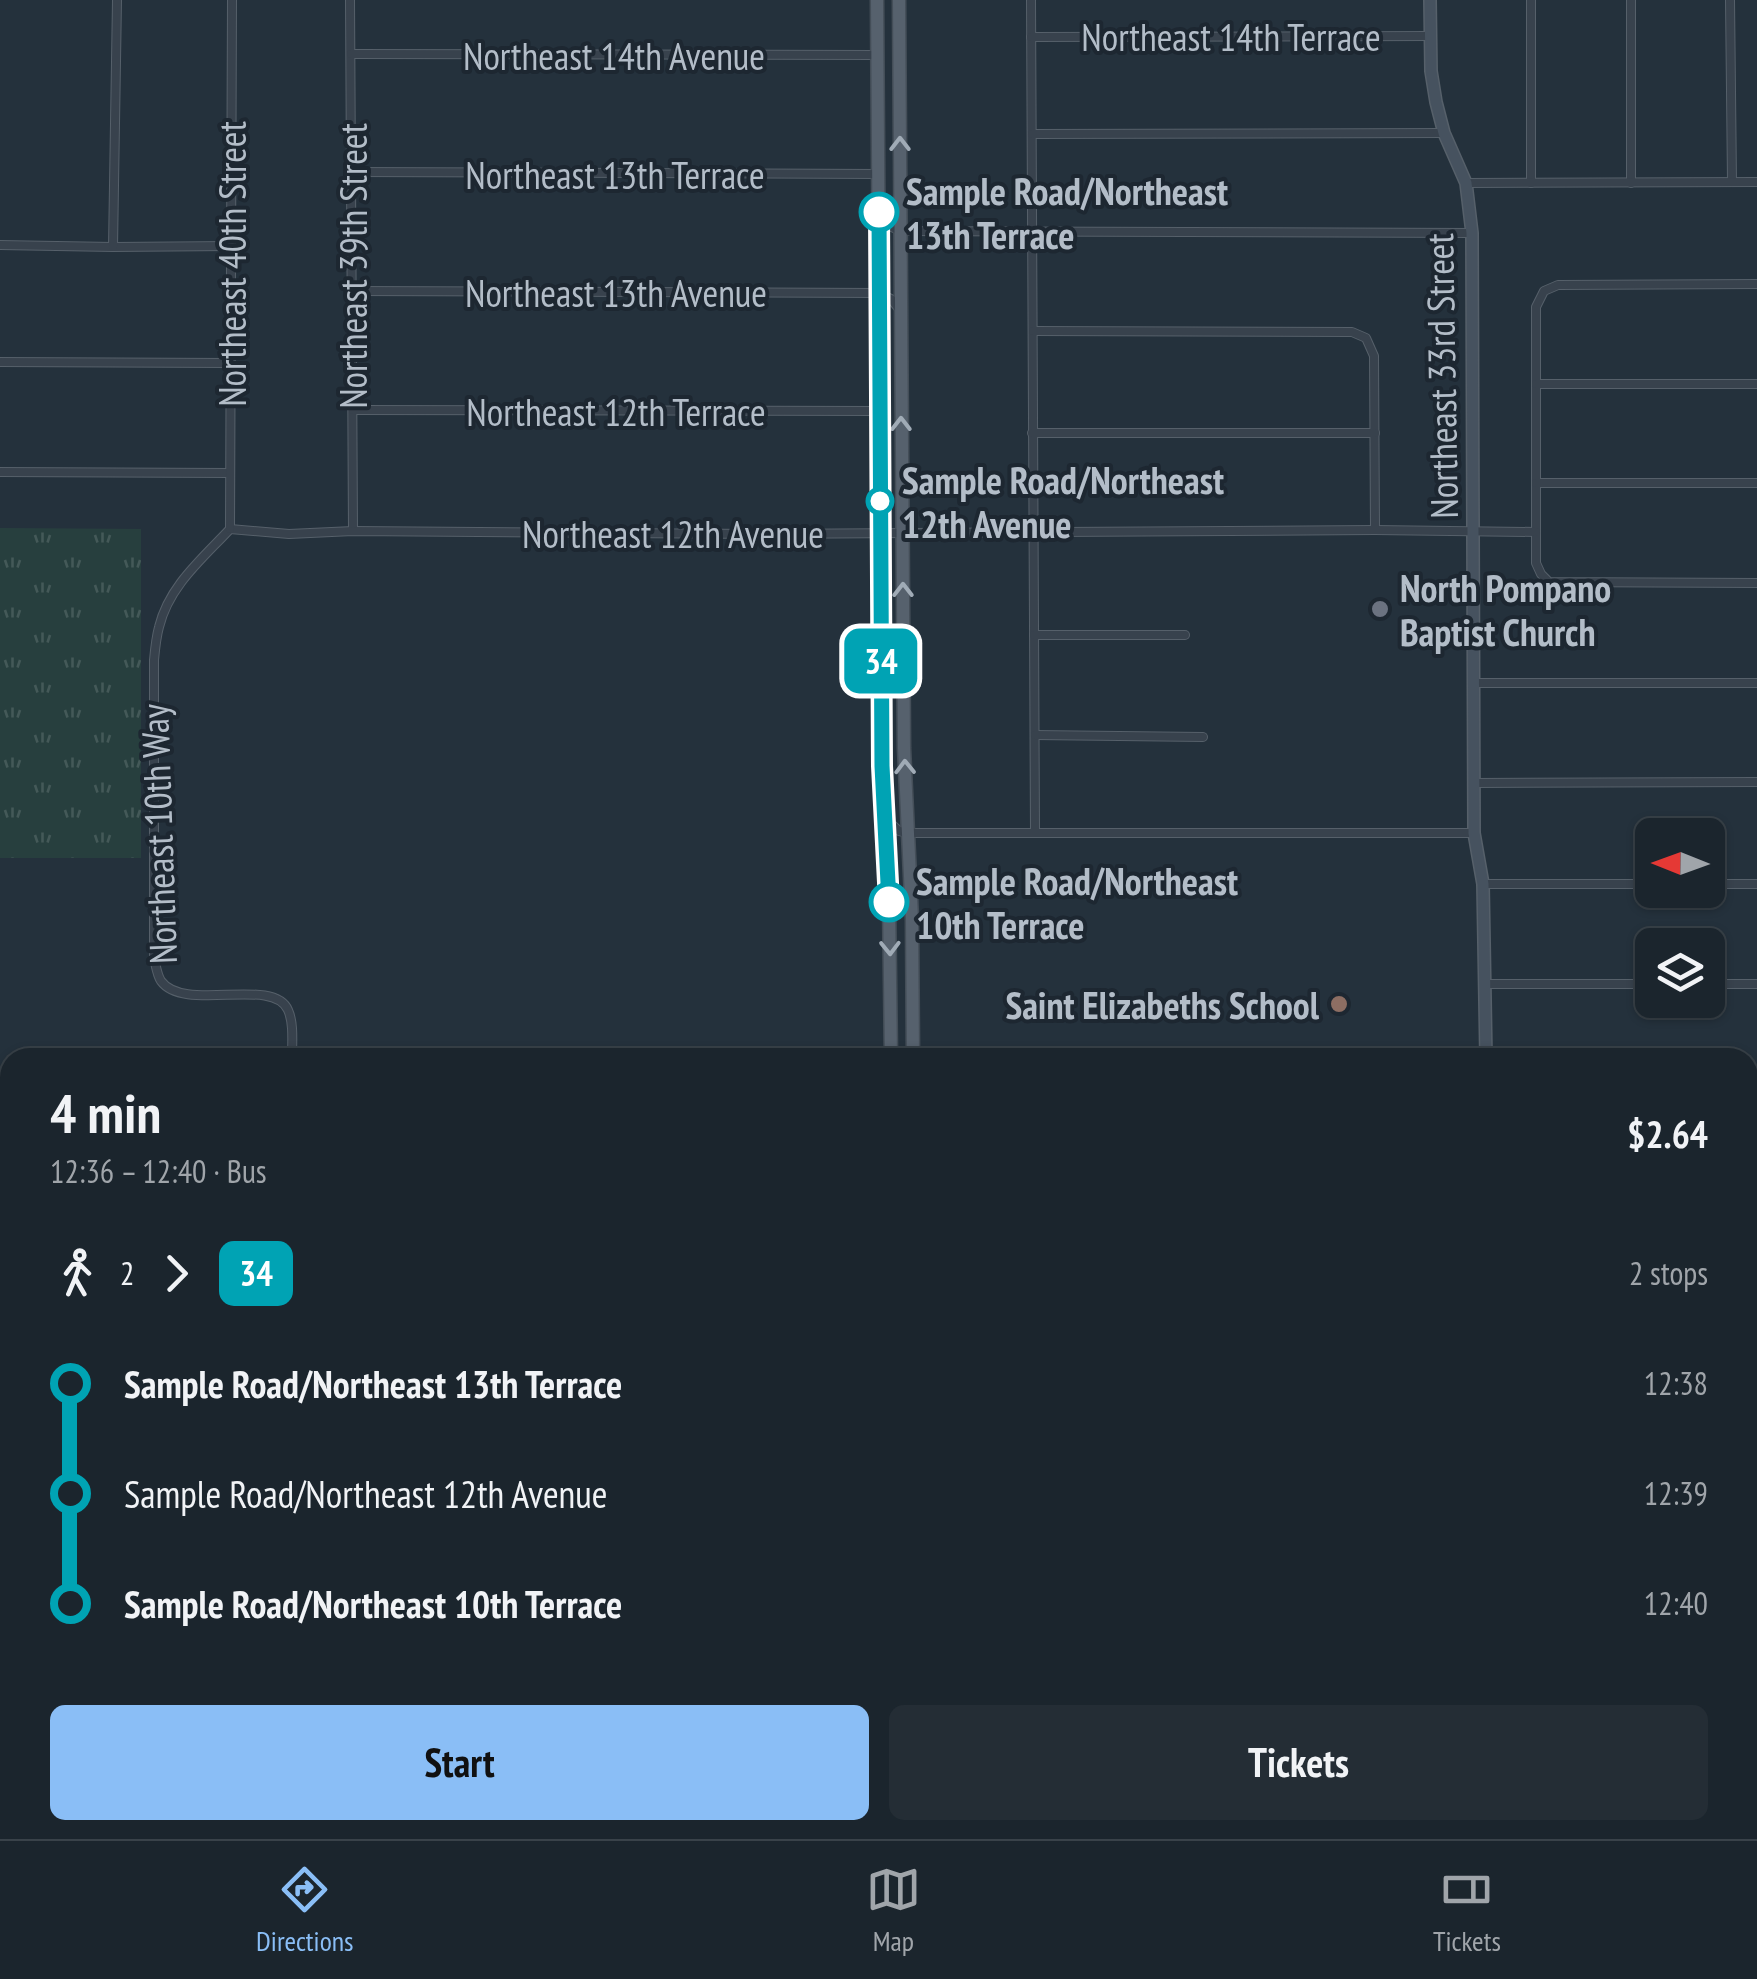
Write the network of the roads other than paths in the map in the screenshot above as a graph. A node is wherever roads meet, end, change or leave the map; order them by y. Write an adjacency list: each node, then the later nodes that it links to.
1 (116, 0): 30 (street)
2 (232, 0): 29 (street, Northeast 40th Street)
3 (350, 0): 13 (street, Northeast 39th Street)
4 (877, 0): 14 (main road)
5 (899, 0): 25 (main road, one-way to 5)
6 (1031, 0): 12 (street)
7 (1430, 0): 11 (street, Northeast 33rd Street)
8 (1531, 0): 23 (street)
9 (1631, 0): 20 (street)
10 (1730, 0): 21 (street)
11 (1430, 36): 12 (street, Northeast 14th Terrace); 16 (street, Northeast 33rd Street)
12 (1031, 37): 15 (street)
13 (351, 54): 14 (street, Northeast 14th Avenue); 17 (street, Northeast 39th Street)
14 (877, 55): 18 (main road)
15 (1032, 134): 16 (street); 27 (street)
16 (1444, 134): 19 (street, Northeast 33rd Street)
17 (352, 172): 18 (street, Northeast 13th Terrace); 32 (street, Northeast 39th Street)
18 (879, 174): 24 (main road)
19 (1466, 182): 23 (street); 26 (street, Northeast 33rd Street)
20 (1632, 182): 21 (street); 23 (street)
21 (1732, 182): 22 (street)
22 (1757, 182)
23 (1531, 183)
24 (879, 212): 25 (street); 33 (main road)
25 (901, 232): 27 (street); 34 (main road)
26 (1472, 233): 27 (street); 51 (street, Northeast 33rd Street)
27 (1032, 234): 35 (street)
28 (0, 245): 30 (street)
29 (231, 246): 30 (street); 37 (street, Northeast 40th Street)
30 (113, 247)
31 (1757, 284): 38 (street)
32 (352, 291): 33 (street, Northeast 13th Avenue); 40 (street, Northeast 39th Street)
33 (879, 293): 34 (street); 41 (main road)
34 (901, 312): 54 (main road, one-way to 34)
35 (1032, 331): 42 (street); 43 (street)
36 (0, 362): 37 (street)
37 (230, 364): 45 (street, Northeast 40th Street)
38 (1536, 384): 39 (street); 46 (street)
39 (1757, 384)
40 (353, 410): 41 (street, Northeast 12th Terrace); 50 (street, Northeast 39th Street)
41 (880, 411): 53 (main road)
42 (1032, 433): 43 (street); 55 (street)
43 (1375, 433): 49 (street)
44 (0, 472): 45 (street)
45 (230, 474): 48 (street, Northeast 40th Street)
46 (1536, 483): 47 (street); 52 (street)
47 (1757, 483)
48 (230, 529): 50 (street, Northeast 12th Avenue); 79 (street, Northeast 10th Way)
49 (1376, 530): 51 (street, Northeast 12th Avenue); 55 (street, Northeast 12th Avenue)
50 (354, 531): 53 (street, Northeast 12th Avenue)
51 (1472, 532): 52 (street, Northeast 12th Avenue); 59 (street, Northeast 33rd Street)
52 (1536, 532): 56 (street)
53 (881, 533): 54 (street, Northeast 12th Avenue); 65 (main road)
54 (902, 533): 55 (street, Northeast 12th Avenue); 67 (main road, one-way to 54)
55 (1034, 533): 57 (street)
56 (1757, 583)
57 (1034, 635): 58 (street); 61 (street)
58 (1184, 635)
59 (1474, 683): 60 (street); 63 (street, Northeast 33rd Street)
60 (1757, 683)
61 (1035, 735): 62 (street); 68 (street)
62 (1204, 737)
63 (1474, 782): 64 (street); 66 (street, Northeast 33rd Street)
64 (1757, 782)
65 (884, 816): 67 (street); 69 (main road)
66 (1474, 832): 68 (street); 71 (street, Northeast 33rd Street)
67 (907, 833): 68 (street); 70 (main road)
68 (1035, 833)
69 (885, 845): 70 (main road); 80 (main road, one-way to 80)
70 (909, 864): 81 (main road)
71 (1483, 884): 72 (street); 75 (street, Northeast 33rd Street)
72 (1635, 884)
73 (1725, 884): 74 (street)
74 (1757, 884)
75 (1486, 984): 76 (street); 82 (street, Northeast 33rd Street)
76 (1635, 984)
77 (1725, 984): 78 (street)
78 (1757, 984)
79 (292, 1048)
80 (891, 1048)
81 (913, 1048)
82 (1486, 1048)

